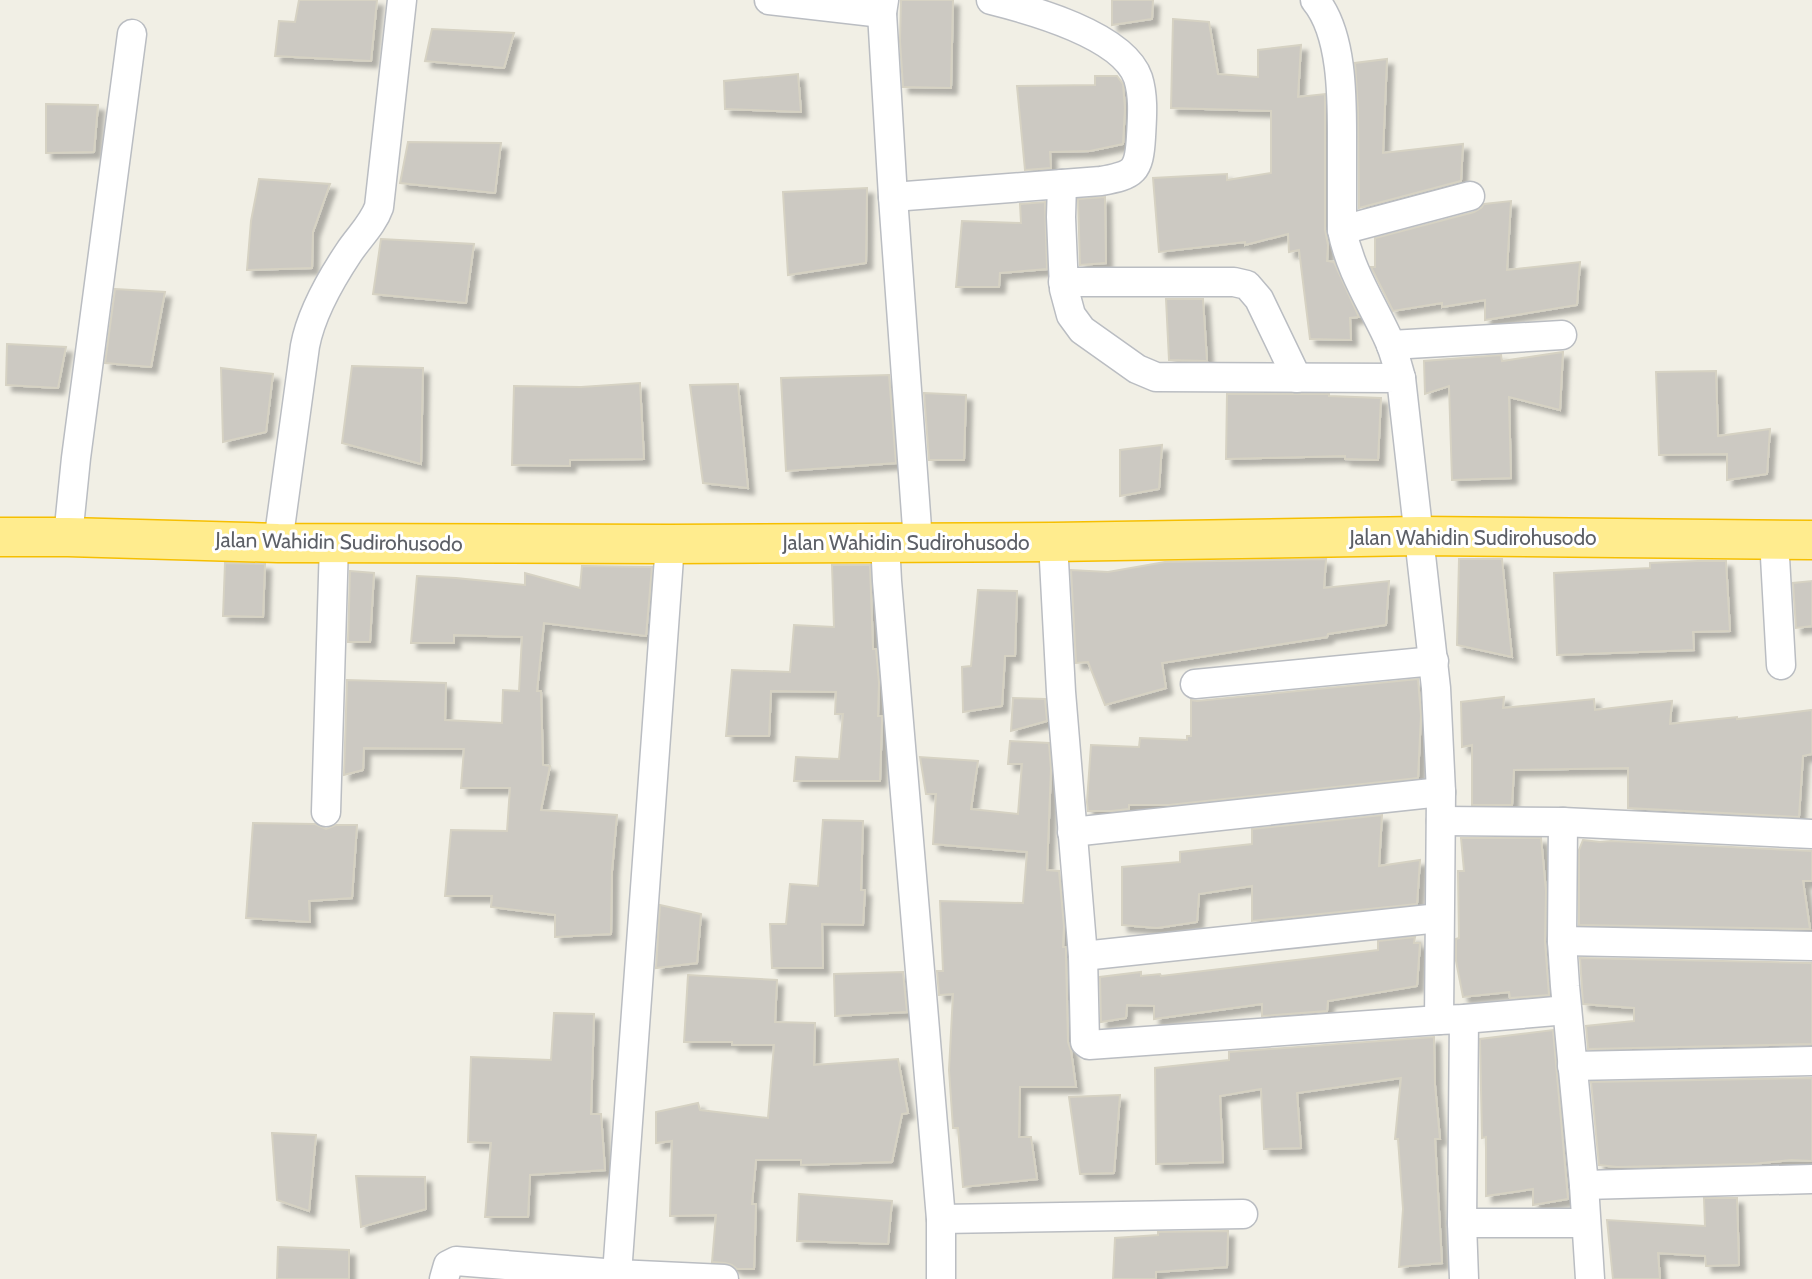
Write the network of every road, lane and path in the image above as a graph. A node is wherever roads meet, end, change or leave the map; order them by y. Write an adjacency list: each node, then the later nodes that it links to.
1 (402, 0): 21 (street)
2 (769, 0): 5 (street)
3 (991, 0): 7 (street)
4 (1315, 0): 10 (street)
5 (883, 6): 9 (street)
6 (132, 34): 18 (street)
7 (1062, 184): 9 (street); 11 (street)
8 (1470, 196): 10 (street)
9 (893, 197): 22 (street)
10 (1342, 230): 13 (street)
11 (1063, 282): 14 (street); 14 (street)
12 (1562, 335): 13 (street)
13 (1391, 345): 15 (street)
14 (1297, 379): 15 (street)
15 (1401, 379): 16 (street)
16 (1419, 536): 19 (highway, Jalan Wahidin Sudirohusodo); 23 (highway, Jalan Wahidin Sudirohusodo); 26 (street)
17 (0, 537): 18 (highway, Jalan Wahidin Sudirohusodo)
18 (68, 537): 21 (highway, Jalan Wahidin Sudirohusodo)
19 (1774, 539): 20 (highway, Jalan Wahidin Sudirohusodo); 27 (street)
20 (1812, 540)
21 (278, 542): 24 (highway, Jalan Wahidin Sudirohusodo)
22 (901, 542): 23 (highway, Jalan Wahidin Sudirohusodo); 25 (highway, Jalan Wahidin Sudirohusodo); 46 (street)
23 (1053, 542): 33 (street)
24 (334, 543): 25 (highway, Jalan Wahidin Sudirohusodo); 30 (street)
25 (670, 544): 49 (street)
26 (1434, 661): 28 (street); 29 (street)
27 (1781, 665)
28 (1195, 684)
29 (1441, 792): 31 (street); 33 (street)
30 (326, 812)
31 (1441, 821): 32 (street); 35 (street)
32 (1563, 822): 34 (street); 36 (street)
33 (1072, 832): 38 (street)
34 (1812, 834)
35 (1439, 918): 38 (street); 40 (street)
36 (1562, 940): 37 (street); 39 (street)
37 (1812, 946)
38 (1083, 956): 40 (street)
39 (1567, 1010): 40 (street); 42 (street)
40 (1452, 1019): 47 (street)
41 (1812, 1061): 42 (street)
42 (1572, 1066): 44 (street)
43 (1812, 1179): 44 (street)
44 (1584, 1185): 48 (street)
45 (1243, 1214): 46 (street)
46 (941, 1219): 52 (street)
47 (1462, 1223): 48 (street); 53 (street)
48 (1586, 1223): 54 (street)
49 (617, 1274): 50 (street); 51 (street)
50 (444, 1279)
51 (724, 1279)
52 (941, 1279)
53 (1464, 1279)
54 (1590, 1279)

